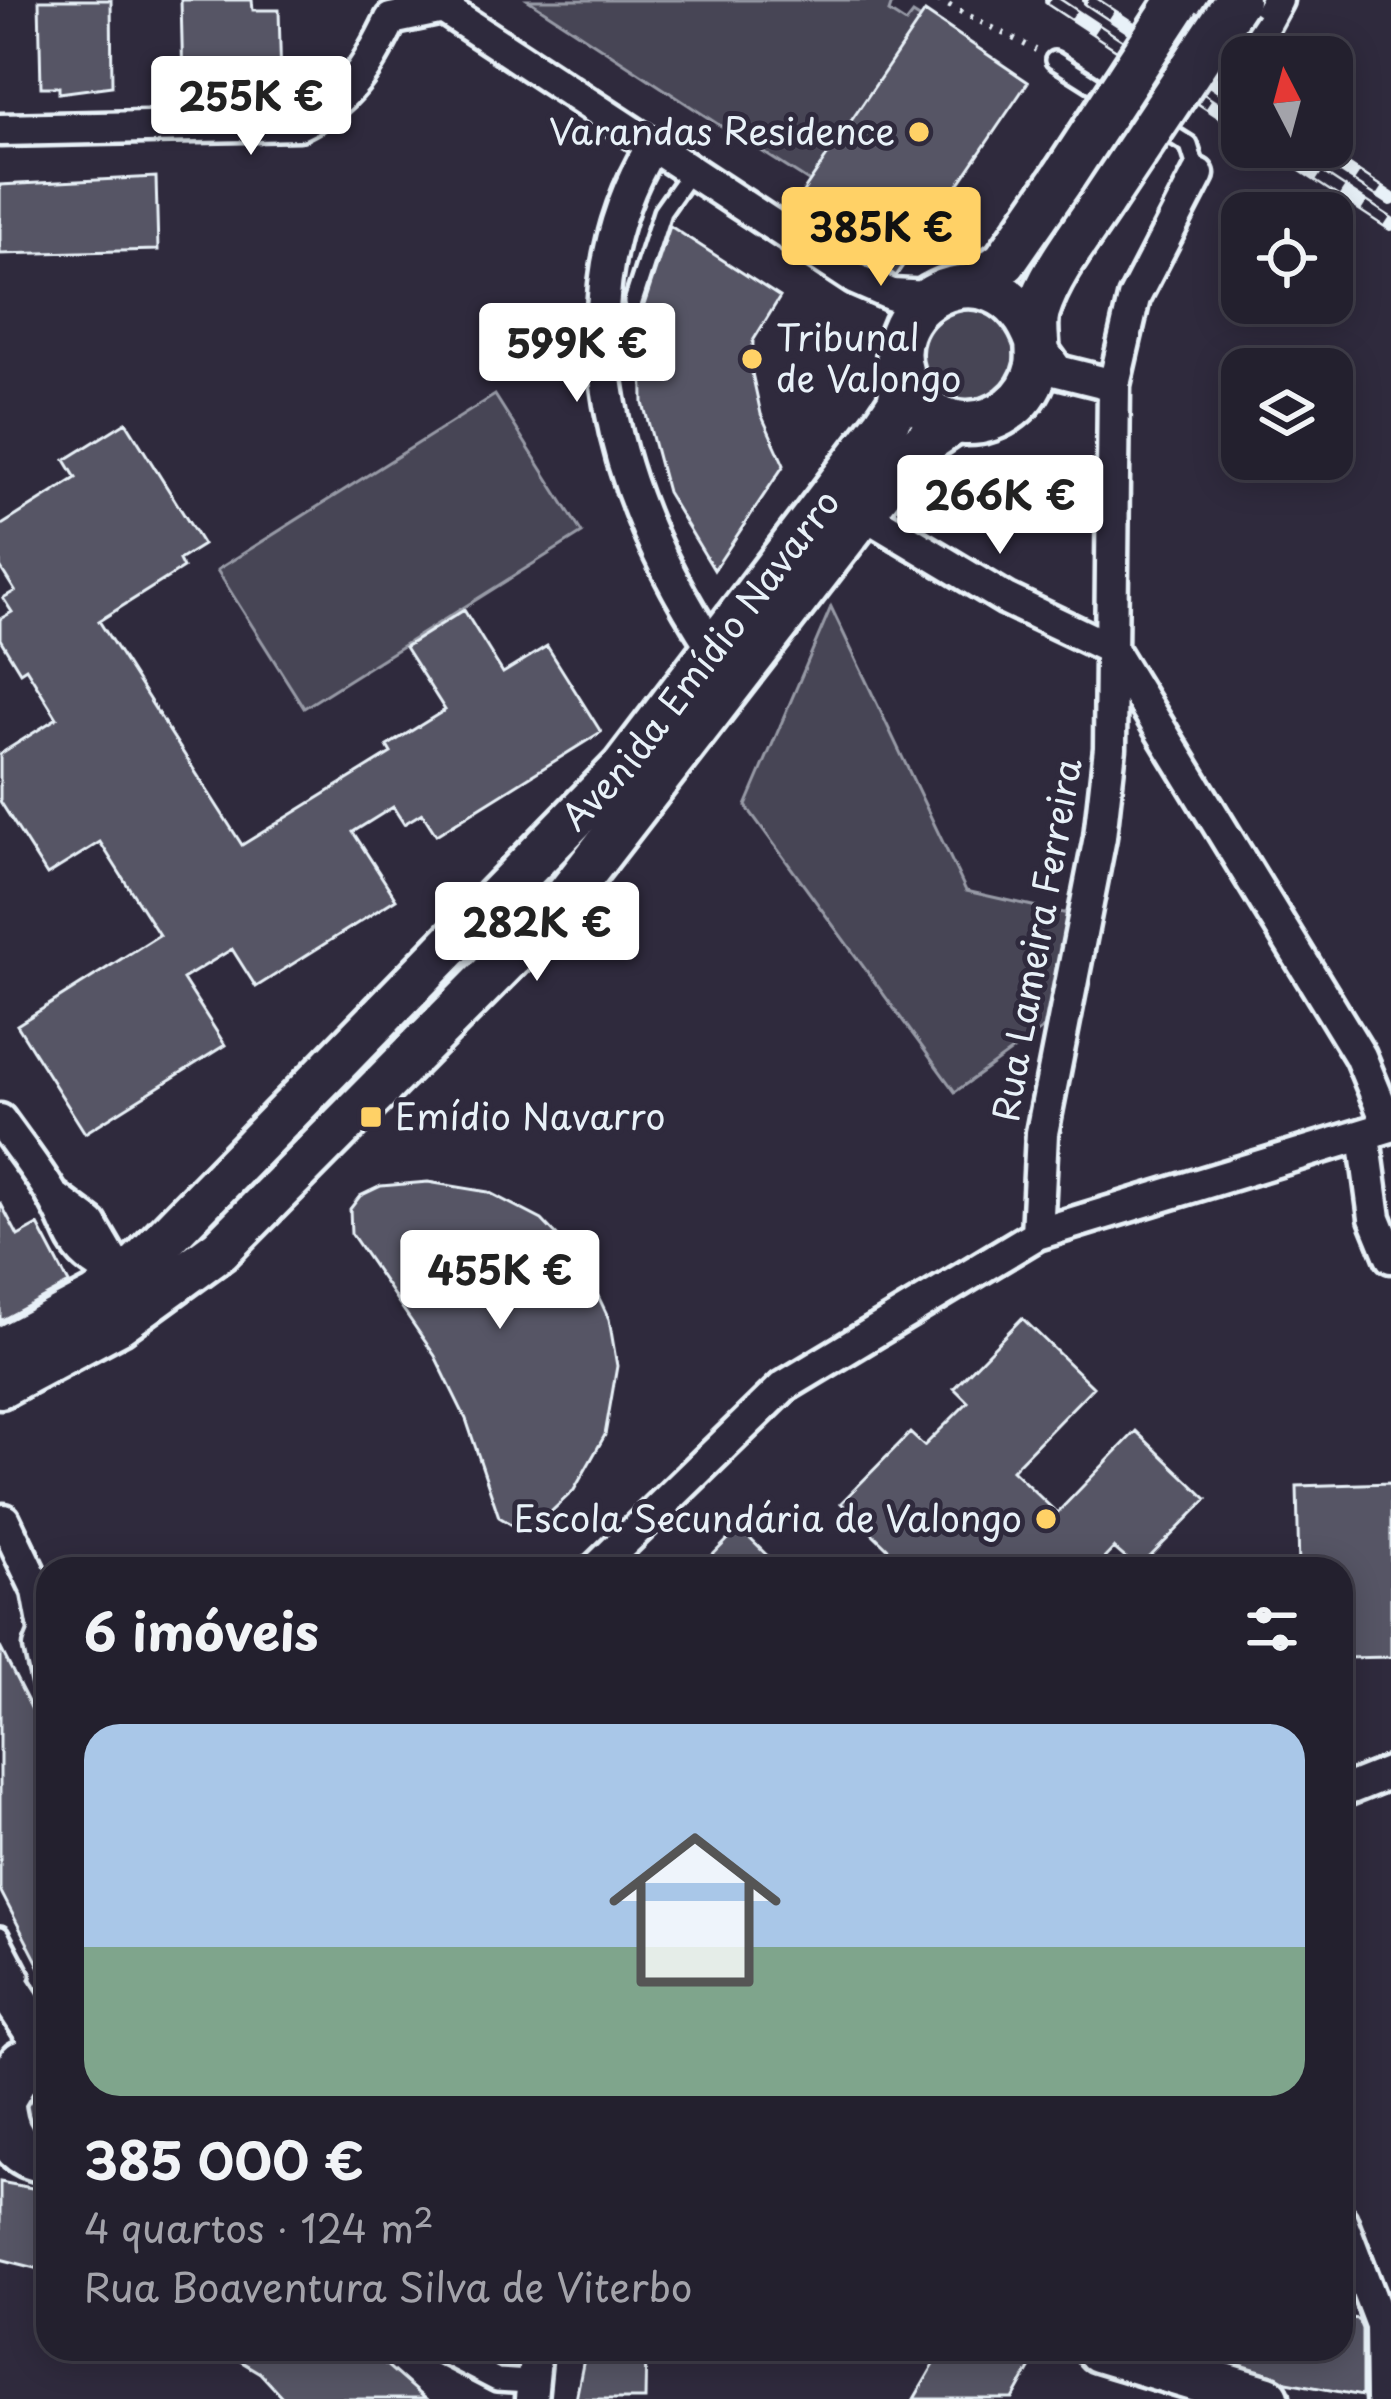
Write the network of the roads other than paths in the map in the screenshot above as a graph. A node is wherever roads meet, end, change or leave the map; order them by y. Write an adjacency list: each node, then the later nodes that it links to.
1 (1179, 0): 11 (main road, bridge)
2 (1237, 0): 15 (main road, bridge)
3 (1277, 0): 4 (street)
4 (1257, 36)
5 (1054, 60): 9 (lane)
6 (0, 130): 7 (street)
7 (652, 146): 8 (street); 23 (street)
8 (691, 171): 10 (street); 13 (lane)
9 (1198, 174): 19 (street, Rua Lameira Ferreira)
10 (855, 279): 12 (street); 14 (street)
11 (974, 285): 12 (main road); 15 (main road)
12 (929, 297): 14 (main road)
13 (633, 302)
14 (902, 334): 17 (main road, Avenida Emídio Navarro)
15 (1037, 342): 16 (street); 18 (main road)
16 (1081, 379): 18 (street); 19 (street)
17 (903, 380): 20 (main road); 23 (main road, Avenida Emídio Navarro)
18 (1030, 385): 20 (main road, Avenida Emídio Navarro)
19 (1114, 385): 22 (street, Rua Lameira Ferreira)
20 (955, 422): 21 (main road, Avenida Emídio Navarro)
21 (864, 514): 22 (street); 25 (main road, Avenida Emídio Navarro)
22 (1112, 649): 27 (street); 28 (street, Rua Lameira Ferreira)
23 (714, 650): 24 (main road, Avenida Emídio Navarro)
24 (474, 922): 25 (main road); 30 (main road, Avenida Emídio Navarro)
25 (510, 957): 30 (main road, Avenida Emídio Navarro)
26 (0, 1120): 30 (street)
27 (1381, 1129): 28 (street); 29 (street)
28 (1037, 1234): 34 (street)
29 (1391, 1257)
30 (133, 1293): 31 (main road, Avenida Emídio Navarro); 32 (main road, Avenida Emídio Navarro)
31 (0, 1350)
32 (0, 1386)
33 (2, 1516): 35 (street); 36 (street)
34 (608, 1557)
35 (36, 1559)
36 (36, 1587)
37 (1391, 1772): 38 (street)
38 (1353, 1787)
39 (0, 1935): 42 (lane)
40 (0, 1976): 42 (main road)
41 (0, 2022): 42 (main road)
42 (31, 2060): 43 (main road)
43 (36, 2158)
44 (1353, 2252): 50 (street)
45 (460, 2361): 48 (street)
46 (534, 2361): 48 (street)
47 (1139, 2361): 49 (main road)
48 (530, 2391)
49 (1267, 2399)
50 (1382, 2399)

